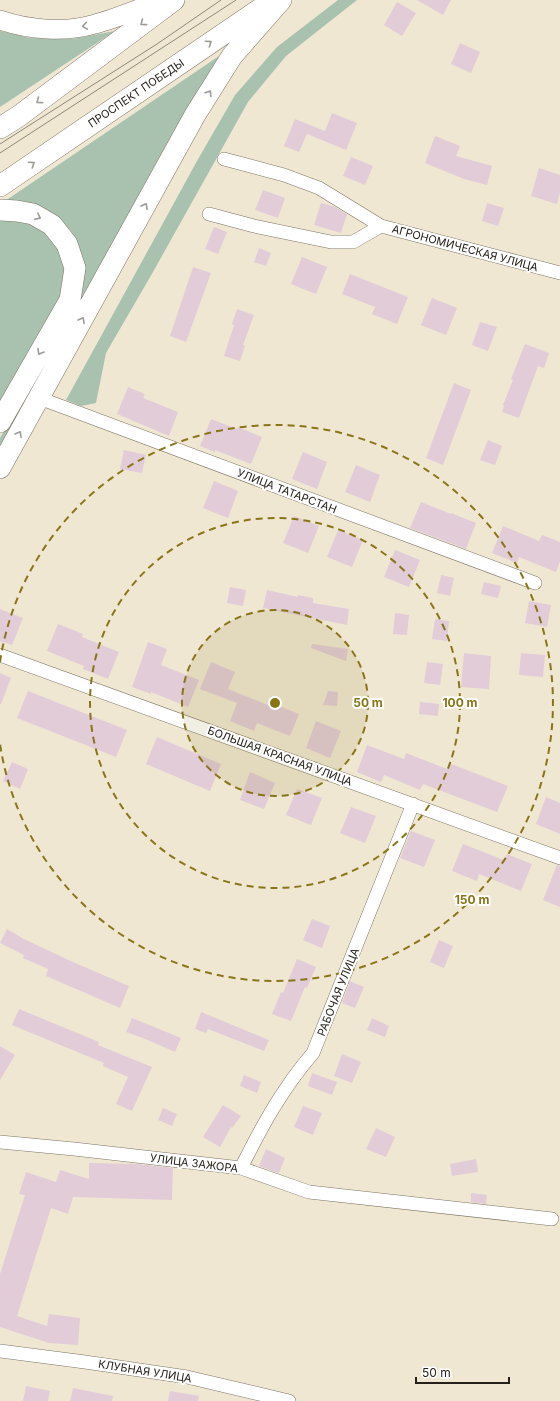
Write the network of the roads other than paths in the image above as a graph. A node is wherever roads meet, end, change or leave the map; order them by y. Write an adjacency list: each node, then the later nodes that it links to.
1 (162, 0): 5 (street, one-way to 5)
2 (174, 0): 6 (main road, one-way to 6)
3 (273, 0): 8 (main road, ПРОСПЕКТ ПОБЕДЫ, one-way to 3)
4 (281, 0): 13 (main road, one-way to 4)
5 (0, 20)
6 (0, 128)
7 (224, 159): 11 (street)
8 (0, 186)
9 (0, 210): 14 (main road, one-way to 14)
10 (209, 214): 11 (street, АГРОНОМИЧЕСКАЯ УЛИЦА)
11 (382, 226): 12 (street, АГРОНОМИЧЕСКАЯ УЛИЦА)
12 (560, 273)
13 (39, 398): 15 (main road, one-way to 13); 16 (street, УЛИЦА ТАТАРСТАН)
14 (0, 422)
15 (0, 468)
16 (535, 583)
17 (0, 655): 18 (street, БОЛЬШАЯ КРАСНАЯ УЛИЦА)
18 (413, 804): 19 (street, БОЛЬШАЯ КРАСНАЯ УЛИЦА); 21 (street, РАБОЧАЯ УЛИЦА)
19 (560, 858)
20 (0, 1142): 21 (street, УЛИЦА ЗАЖОРА)
21 (241, 1168): 22 (street, УЛИЦА ЗАЖОРА)
22 (552, 1219)
23 (0, 1352): 24 (street, КЛУБНАЯ УЛИЦА)
24 (288, 1401)

